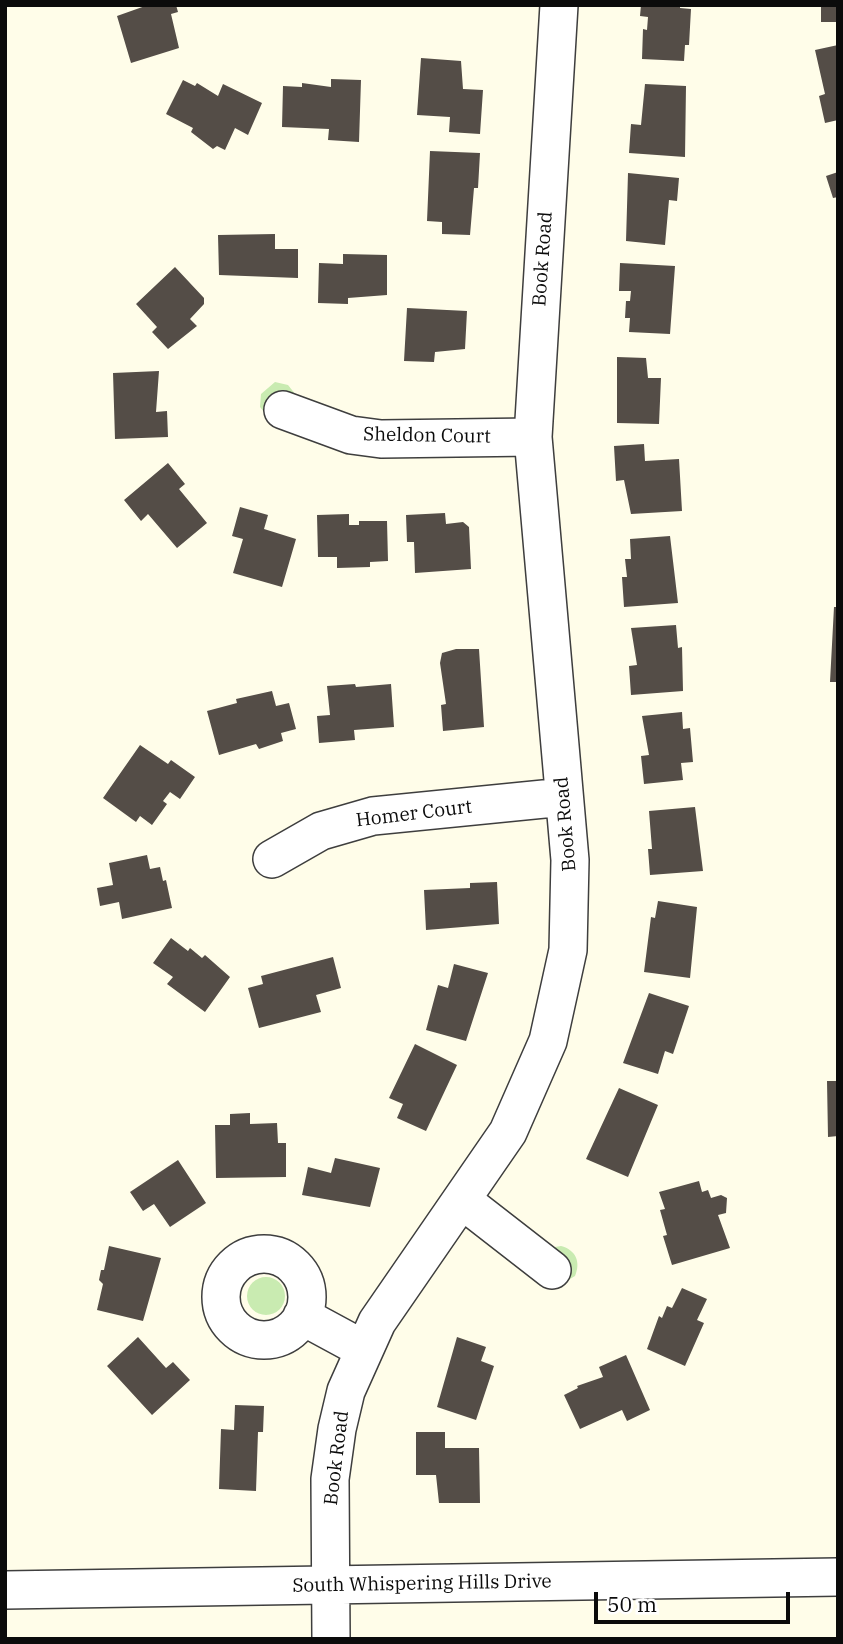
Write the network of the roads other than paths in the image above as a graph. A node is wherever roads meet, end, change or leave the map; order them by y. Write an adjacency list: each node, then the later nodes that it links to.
1 (559, 5): 3 (street, Book Road)
2 (283, 410): 3 (street, Sheldon Court)
3 (533, 437): 4 (street, Book Road)
4 (564, 797): 5 (street, Homer Court); 6 (street, Book Road)
5 (272, 859)
6 (462, 1200): 7 (street); 9 (street, Book Road)
7 (552, 1270)
8 (302, 1316): 9 (street)
9 (363, 1349): 11 (street, Book Road)
10 (838, 1577): 11 (street, South Whispering Hills Drive)
11 (329, 1585): 12 (street, South Whispering Hills Drive); 13 (street, Book Road)
12 (5, 1590)
13 (331, 1639)

